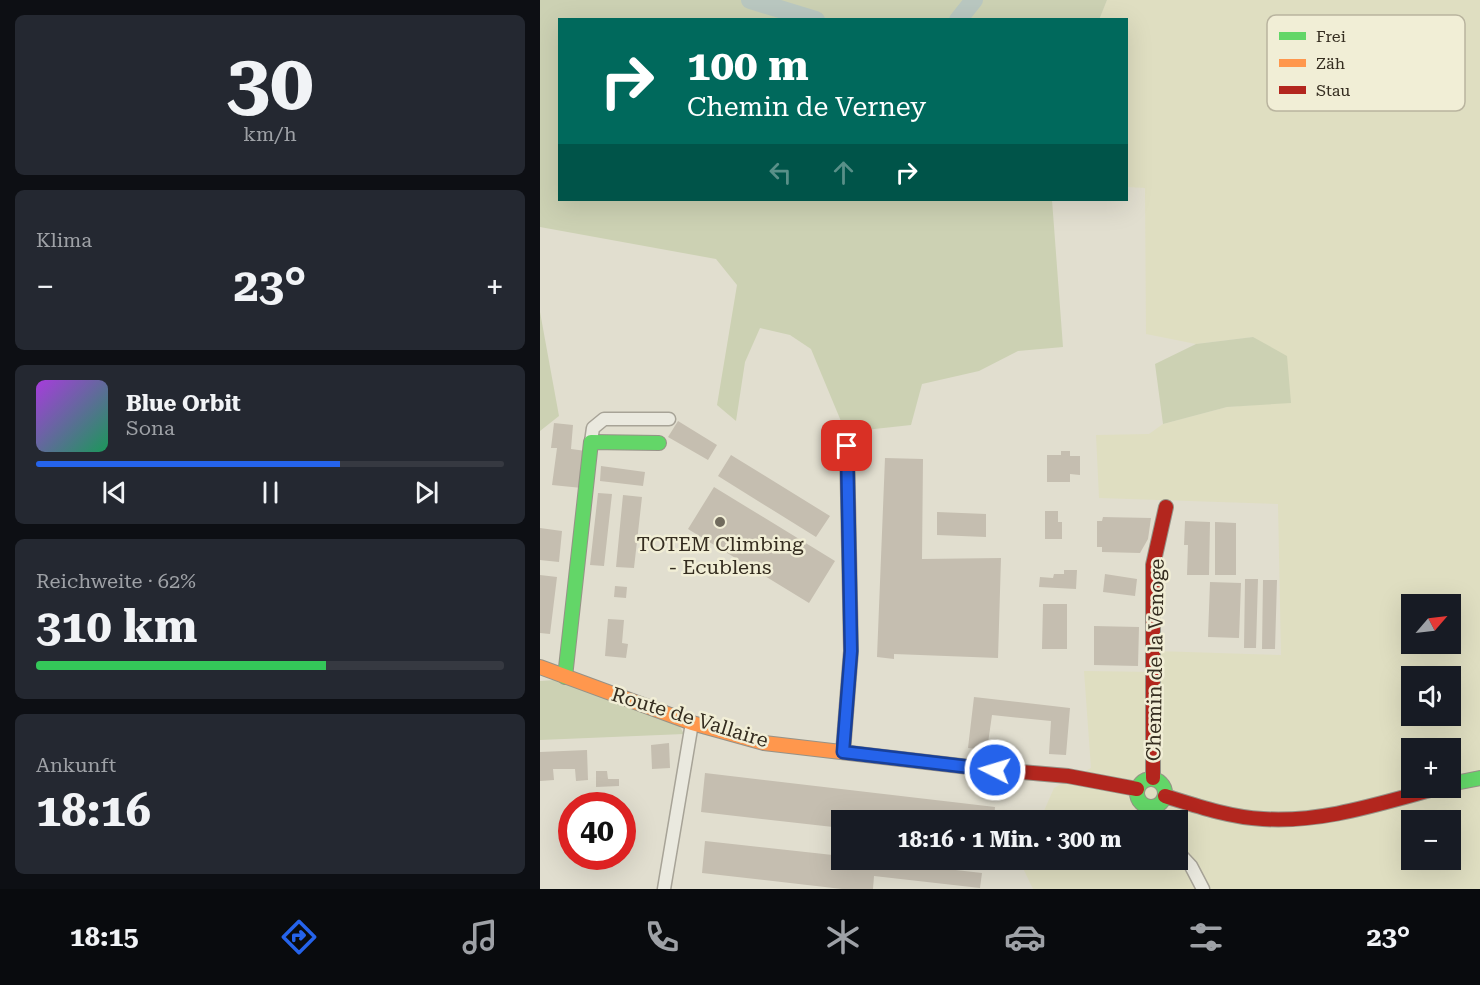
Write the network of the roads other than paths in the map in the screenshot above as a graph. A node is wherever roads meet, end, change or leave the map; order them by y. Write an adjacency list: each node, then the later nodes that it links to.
1 (669, 419): 2 (street)
2 (591, 442): 3 (street); 7 (street)
3 (659, 444)
4 (847, 446): 9 (street)
5 (1166, 507): 10 (street, Chemin de la Venoge)
6 (540, 667): 7 (street, Route de Vallaire)
7 (565, 677): 8 (street, Route de Vallaire)
8 (692, 723): 9 (street, Route de Vallaire); 19 (street)
9 (843, 752): 13 (street, Route de Vallaire)
10 (1153, 778): 13 (street); 14 (street)
11 (1480, 778): 12 (street)
12 (1461, 782)
13 (1137, 789): 16 (street)
14 (1165, 796): 15 (street); 17 (street)
15 (1401, 797)
16 (1145, 810)
17 (1152, 810)
18 (1188, 863): 20 (street)
19 (663, 889)
20 (1203, 889)

